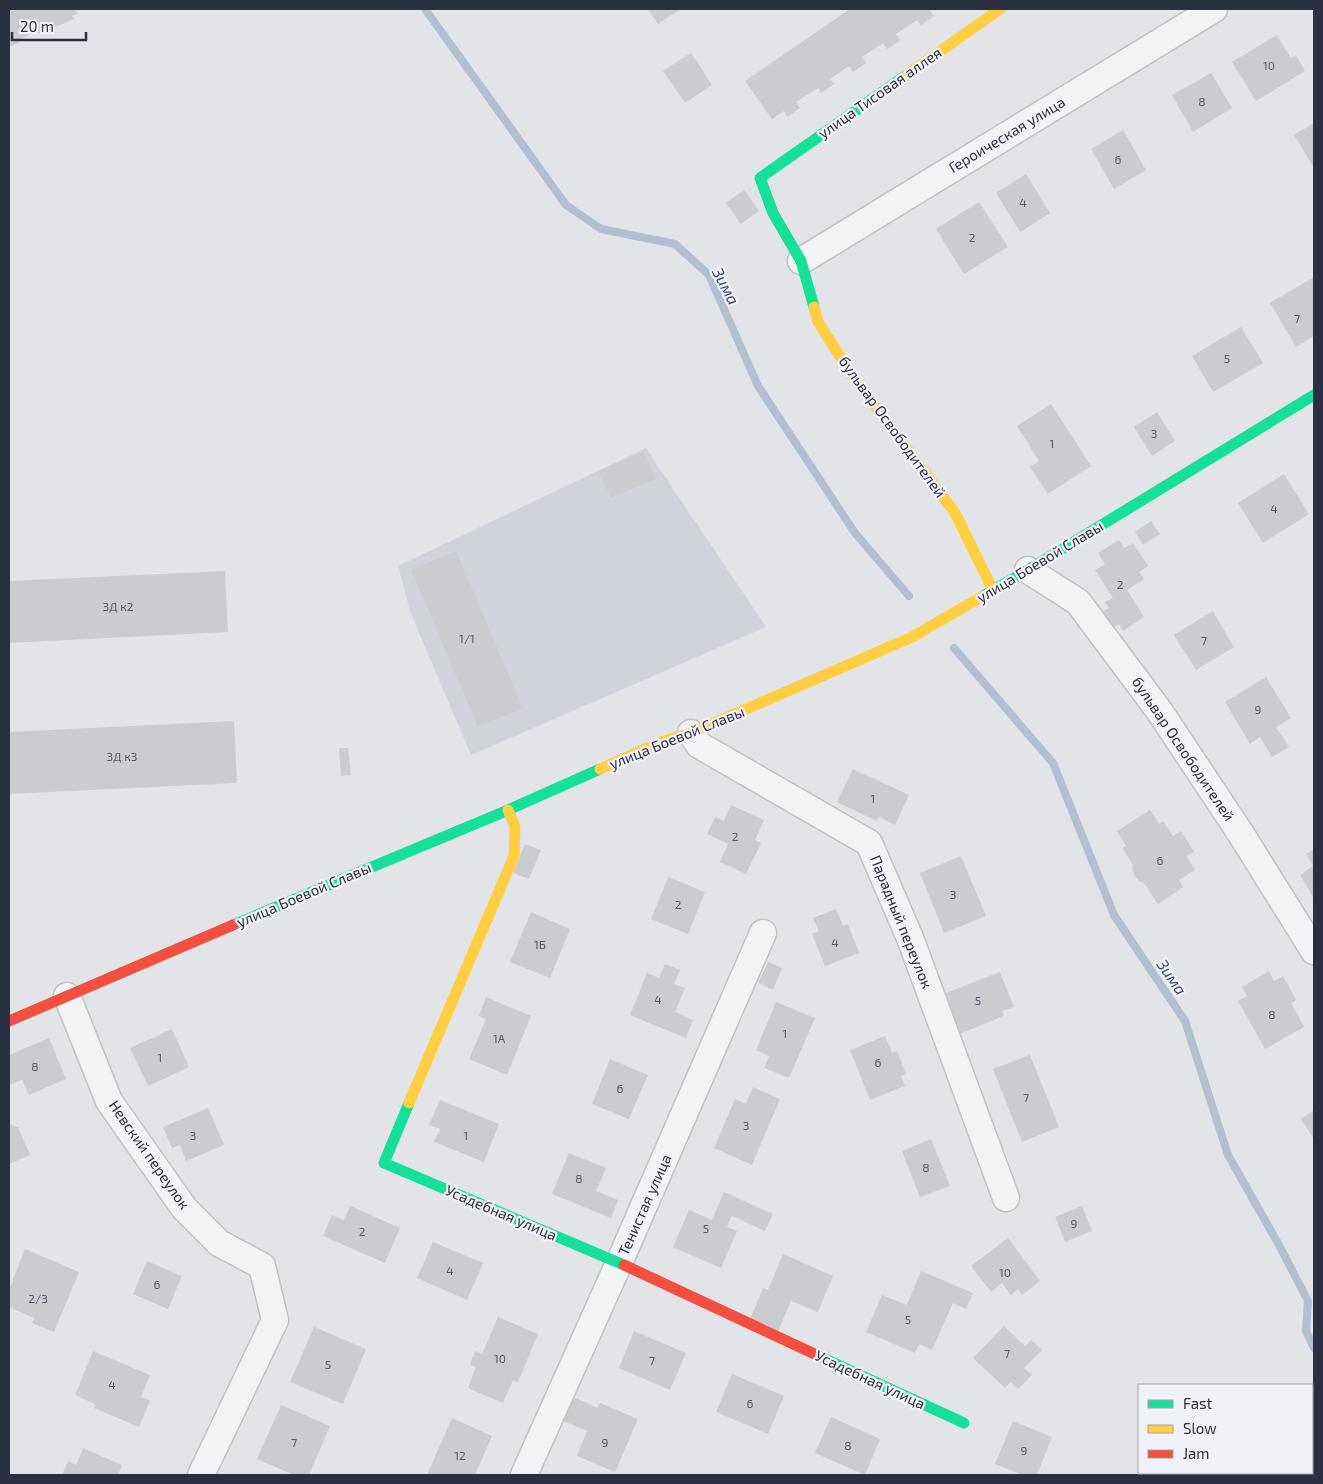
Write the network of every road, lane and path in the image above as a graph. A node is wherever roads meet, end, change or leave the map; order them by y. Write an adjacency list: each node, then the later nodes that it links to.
1 (1000, 9): 3 (street, улица Тисовая аллея)
2 (1214, 9): 4 (street, Героическая улица)
3 (760, 178): 4 (street, бульвар Освободителей)
4 (801, 261): 7 (street, бульвар Освободителей)
5 (1314, 395): 6 (street, улица Боевой Славы)
6 (1028, 570): 7 (street, улица Боевой Славы); 11 (street, бульвар Освободителей)
7 (993, 590): 8 (street, улица Боевой Славы)
8 (691, 733): 9 (street, улица Боевой Славы); 14 (street, Парадный переулок)
9 (508, 810): 12 (street, улица Боевой Славы); 15 (street, Усадебная улица)
10 (763, 933): 15 (street, Тенистая улица)
11 (1314, 951)
12 (67, 996): 13 (street, улица Боевой Славы); 17 (street, Невский переулок)
13 (9, 1020)
14 (1006, 1198)
15 (619, 1263): 16 (street, Усадебная улица); 18 (street, Тенистая улица)
16 (964, 1423)
17 (202, 1475)
18 (524, 1475)

